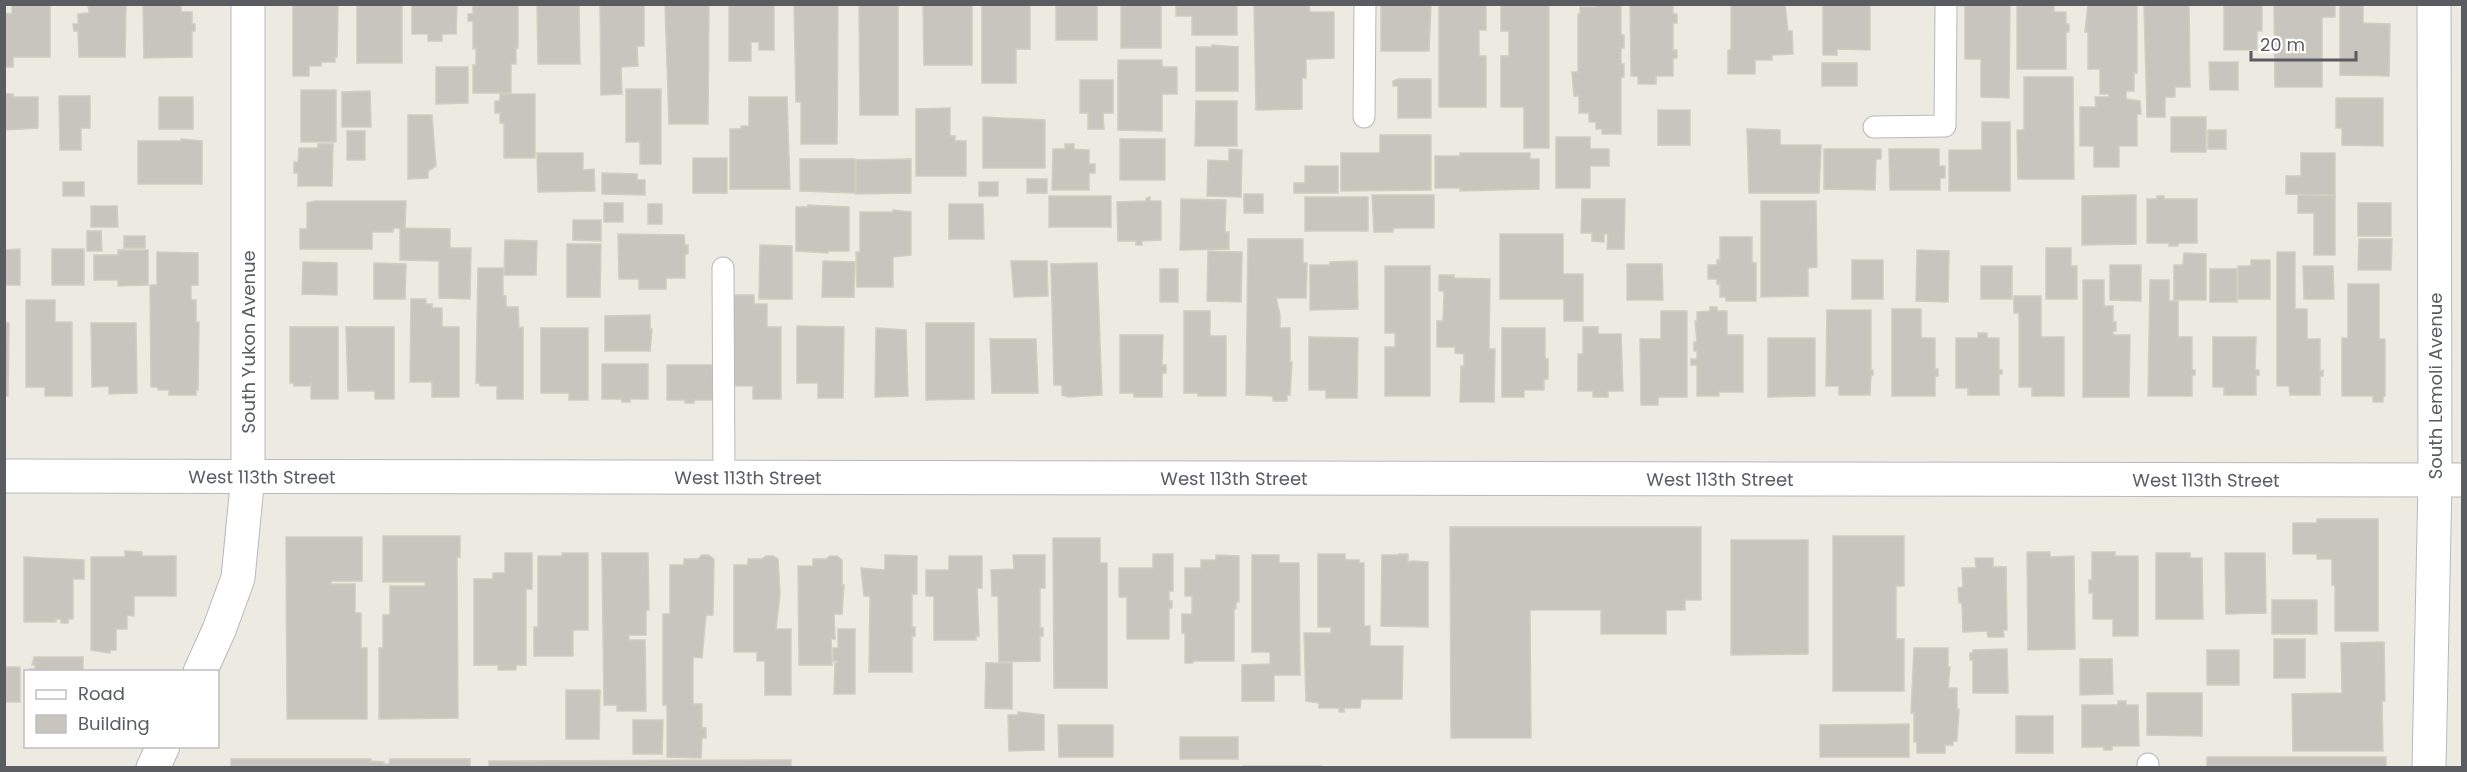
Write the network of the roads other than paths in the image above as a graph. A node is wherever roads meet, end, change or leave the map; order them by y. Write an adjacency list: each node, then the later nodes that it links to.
1 (248, 4): 8 (street, South Yukon Avenue)
2 (1365, 4): 5 (lane)
3 (2434, 4): 11 (street, South Lemoli Avenue)
4 (1946, 6): 6 (lane)
5 (1364, 117)
6 (1874, 127)
7 (723, 268): 10 (lane)
8 (248, 475): 9 (street, West 113th Street); 10 (street, West 113th Street); 12 (street, South Yukon Avenue)
9 (4, 476)
10 (724, 476): 11 (street, West 113th Street)
11 (2449, 481): 15 (street, South Lemoli Avenue)
12 (201, 670)
13 (163, 748): 14 (street)
14 (153, 768)
15 (2428, 768)

